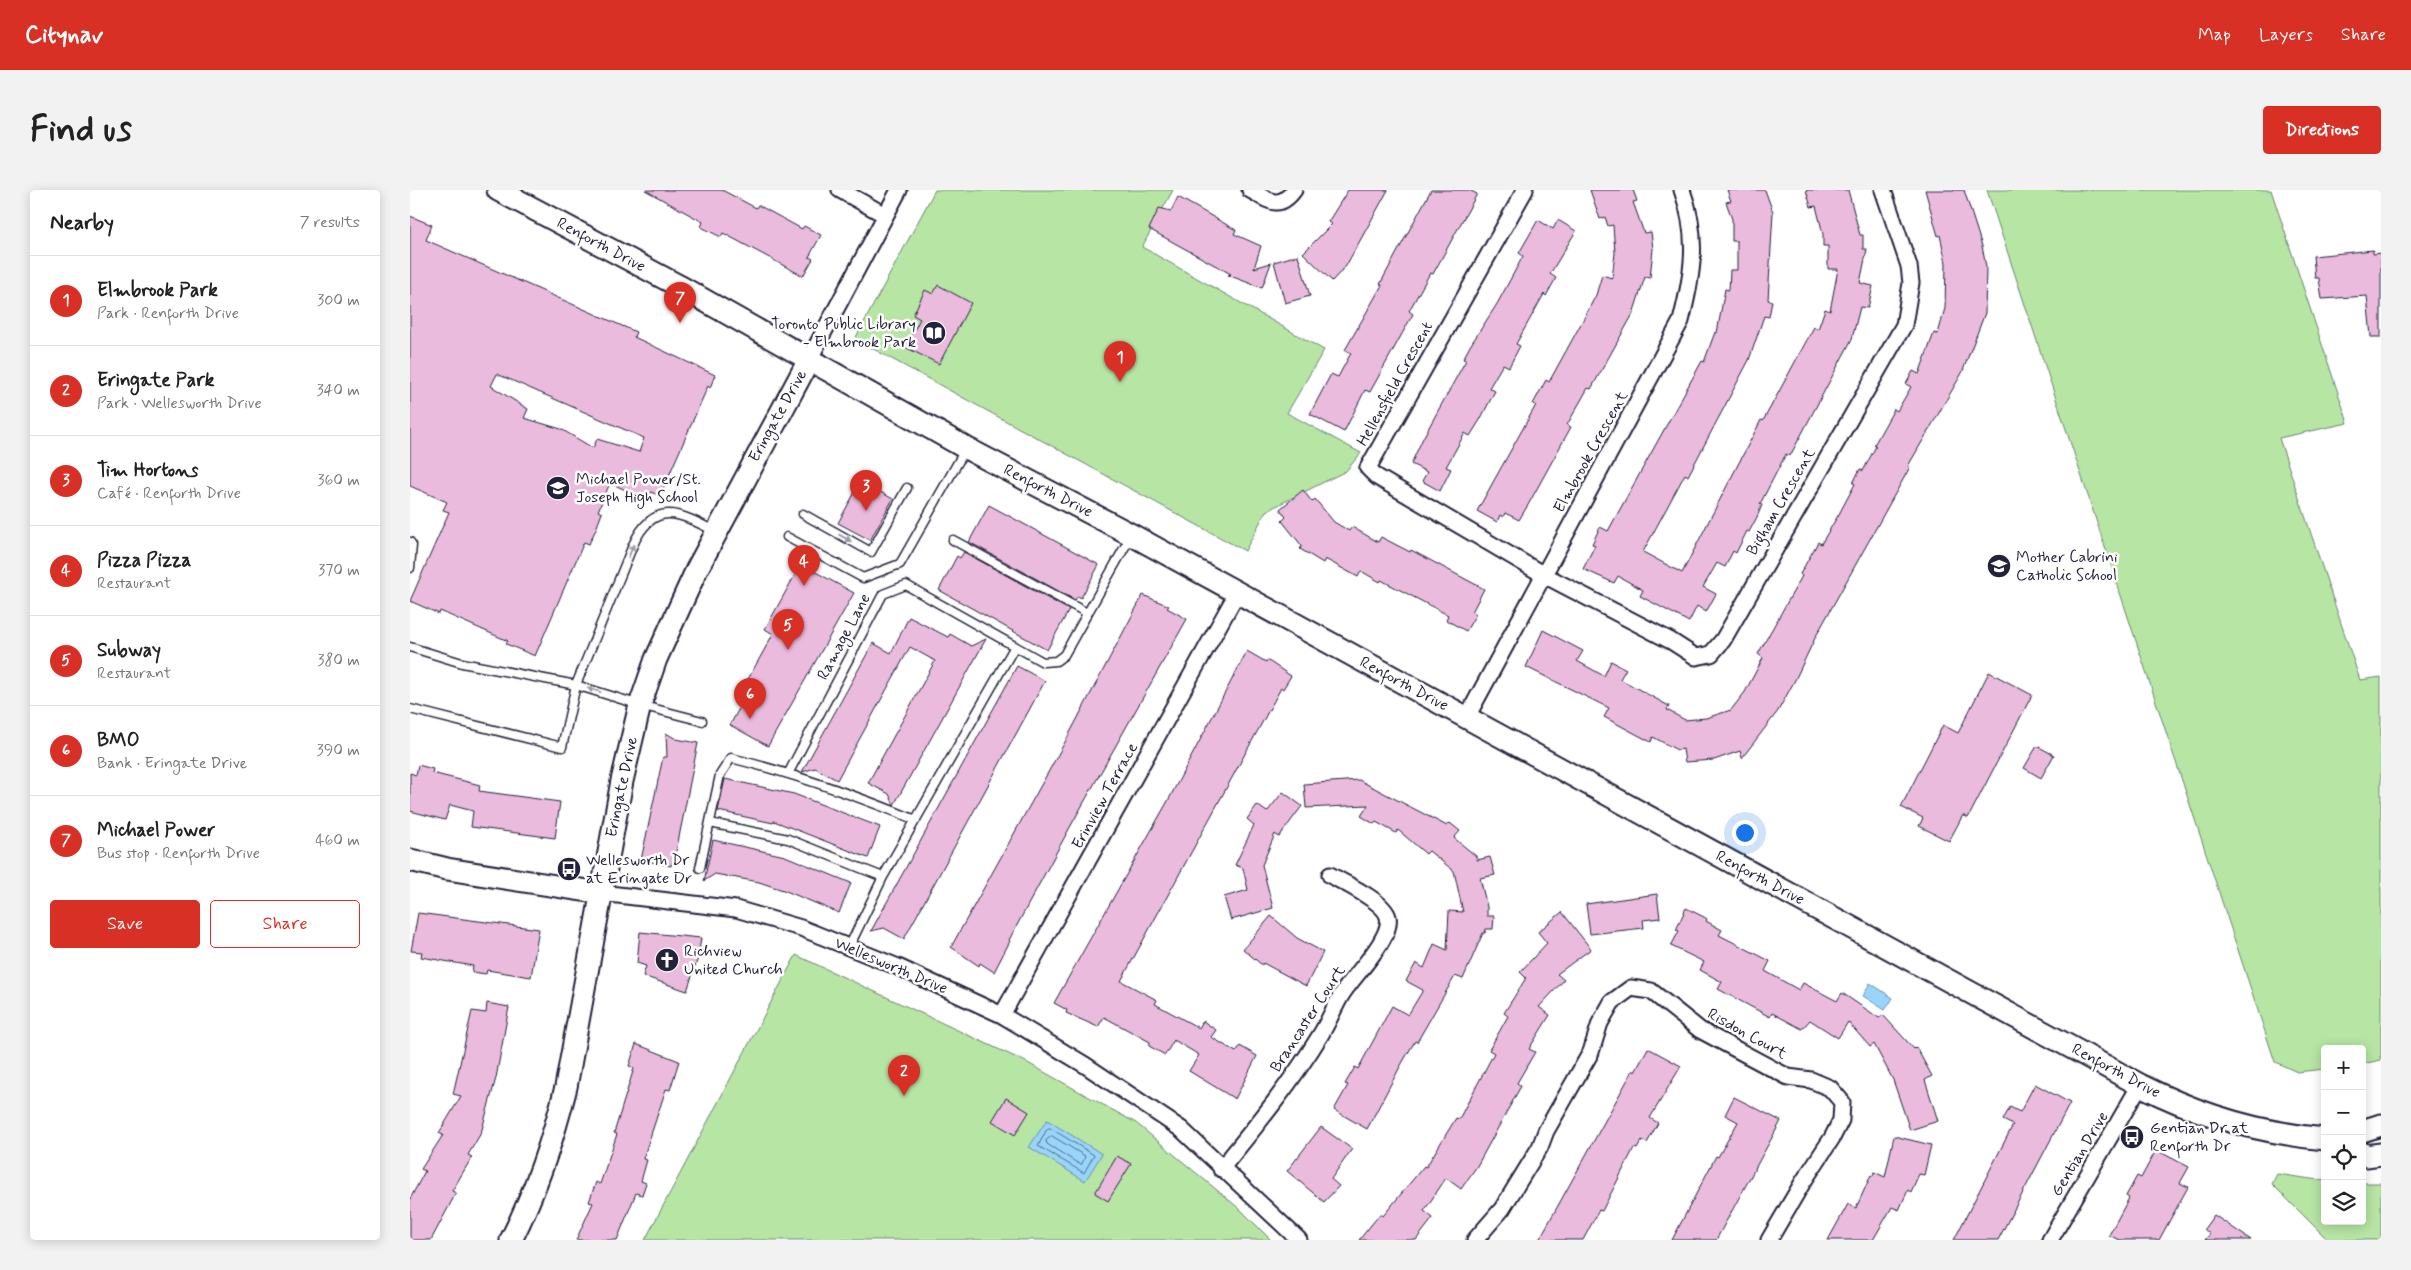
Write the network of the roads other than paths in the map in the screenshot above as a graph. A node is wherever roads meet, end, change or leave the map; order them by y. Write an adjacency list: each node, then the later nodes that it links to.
1 (498, 190): 10 (main road, Renforth Drive)
2 (840, 190): 9 (street)
3 (899, 190): 9 (street)
4 (1250, 190): 5 (street)
5 (1294, 190)
6 (1525, 190): 20 (street, Hellensfield Crescent)
7 (1682, 190): 20 (street, Elmbrook Crescent)
8 (1883, 190): 20 (street, Bigham Crescent)
9 (885, 215): 10 (street)
10 (809, 360): 11 (main road, Renforth Drive); 14 (main road, Eringate Drive)
11 (966, 448): 15 (main road, Renforth Drive); 16 (lane)
12 (907, 488): 13 (lane, one-way to 12)
13 (803, 514)
14 (716, 532): 25 (lane, one-way to 14); 26 (main road, Eringate Drive)
15 (1132, 535): 21 (main road, Renforth Drive); 22 (lane, Ramage Lane)
16 (787, 536)
17 (953, 540): 22 (lane)
18 (410, 542): 19 (lane)
19 (410, 568)
20 (1544, 575): 28 (street, Elmbrook Crescent)
21 (1237, 593): 28 (main road, Renforth Drive); 39 (street, Erinview Terrace)
22 (1087, 613): 24 (lane, Ramage Lane)
23 (410, 646): 25 (lane)
24 (1015, 646): 30 (lane, Ramage Lane); 31 (lane)
25 (576, 685): 26 (lane, one-way to 25); 27 (lane)
26 (640, 705): 29 (lane); 37 (main road, Eringate Drive)
27 (410, 709)
28 (1467, 717): 40 (main road, Renforth Drive)
29 (702, 721)
30 (788, 772): 31 (lane); 32 (lane)
31 (916, 820): 36 (lane)
32 (710, 823): 34 (lane); 36 (lane)
33 (410, 860): 37 (main road, Wellesworth Drive)
34 (700, 868)
35 (1330, 875): 46 (street, Brancaster Court)
36 (883, 877): 38 (lane)
37 (601, 893): 38 (street, Wellesworth Drive); 48 (main road, Eringate Drive)
38 (849, 947): 39 (street, Wellesworth Drive)
39 (1002, 1016): 46 (street, Wellesworth Drive)
40 (2140, 1085): 43 (main road, Renforth Drive); 47 (street, Gentian Drive)
41 (2381, 1125): 42 (main road)
42 (2366, 1130)
43 (2321, 1138)
44 (2381, 1154): 45 (main road)
45 (2366, 1156)
46 (1221, 1169): 49 (street, Wellesworth Drive)
47 (2052, 1239)
48 (511, 1240)
49 (1299, 1240)
50 (1475, 1240): 51 (street, Risdon Court)
51 (1768, 1240)

